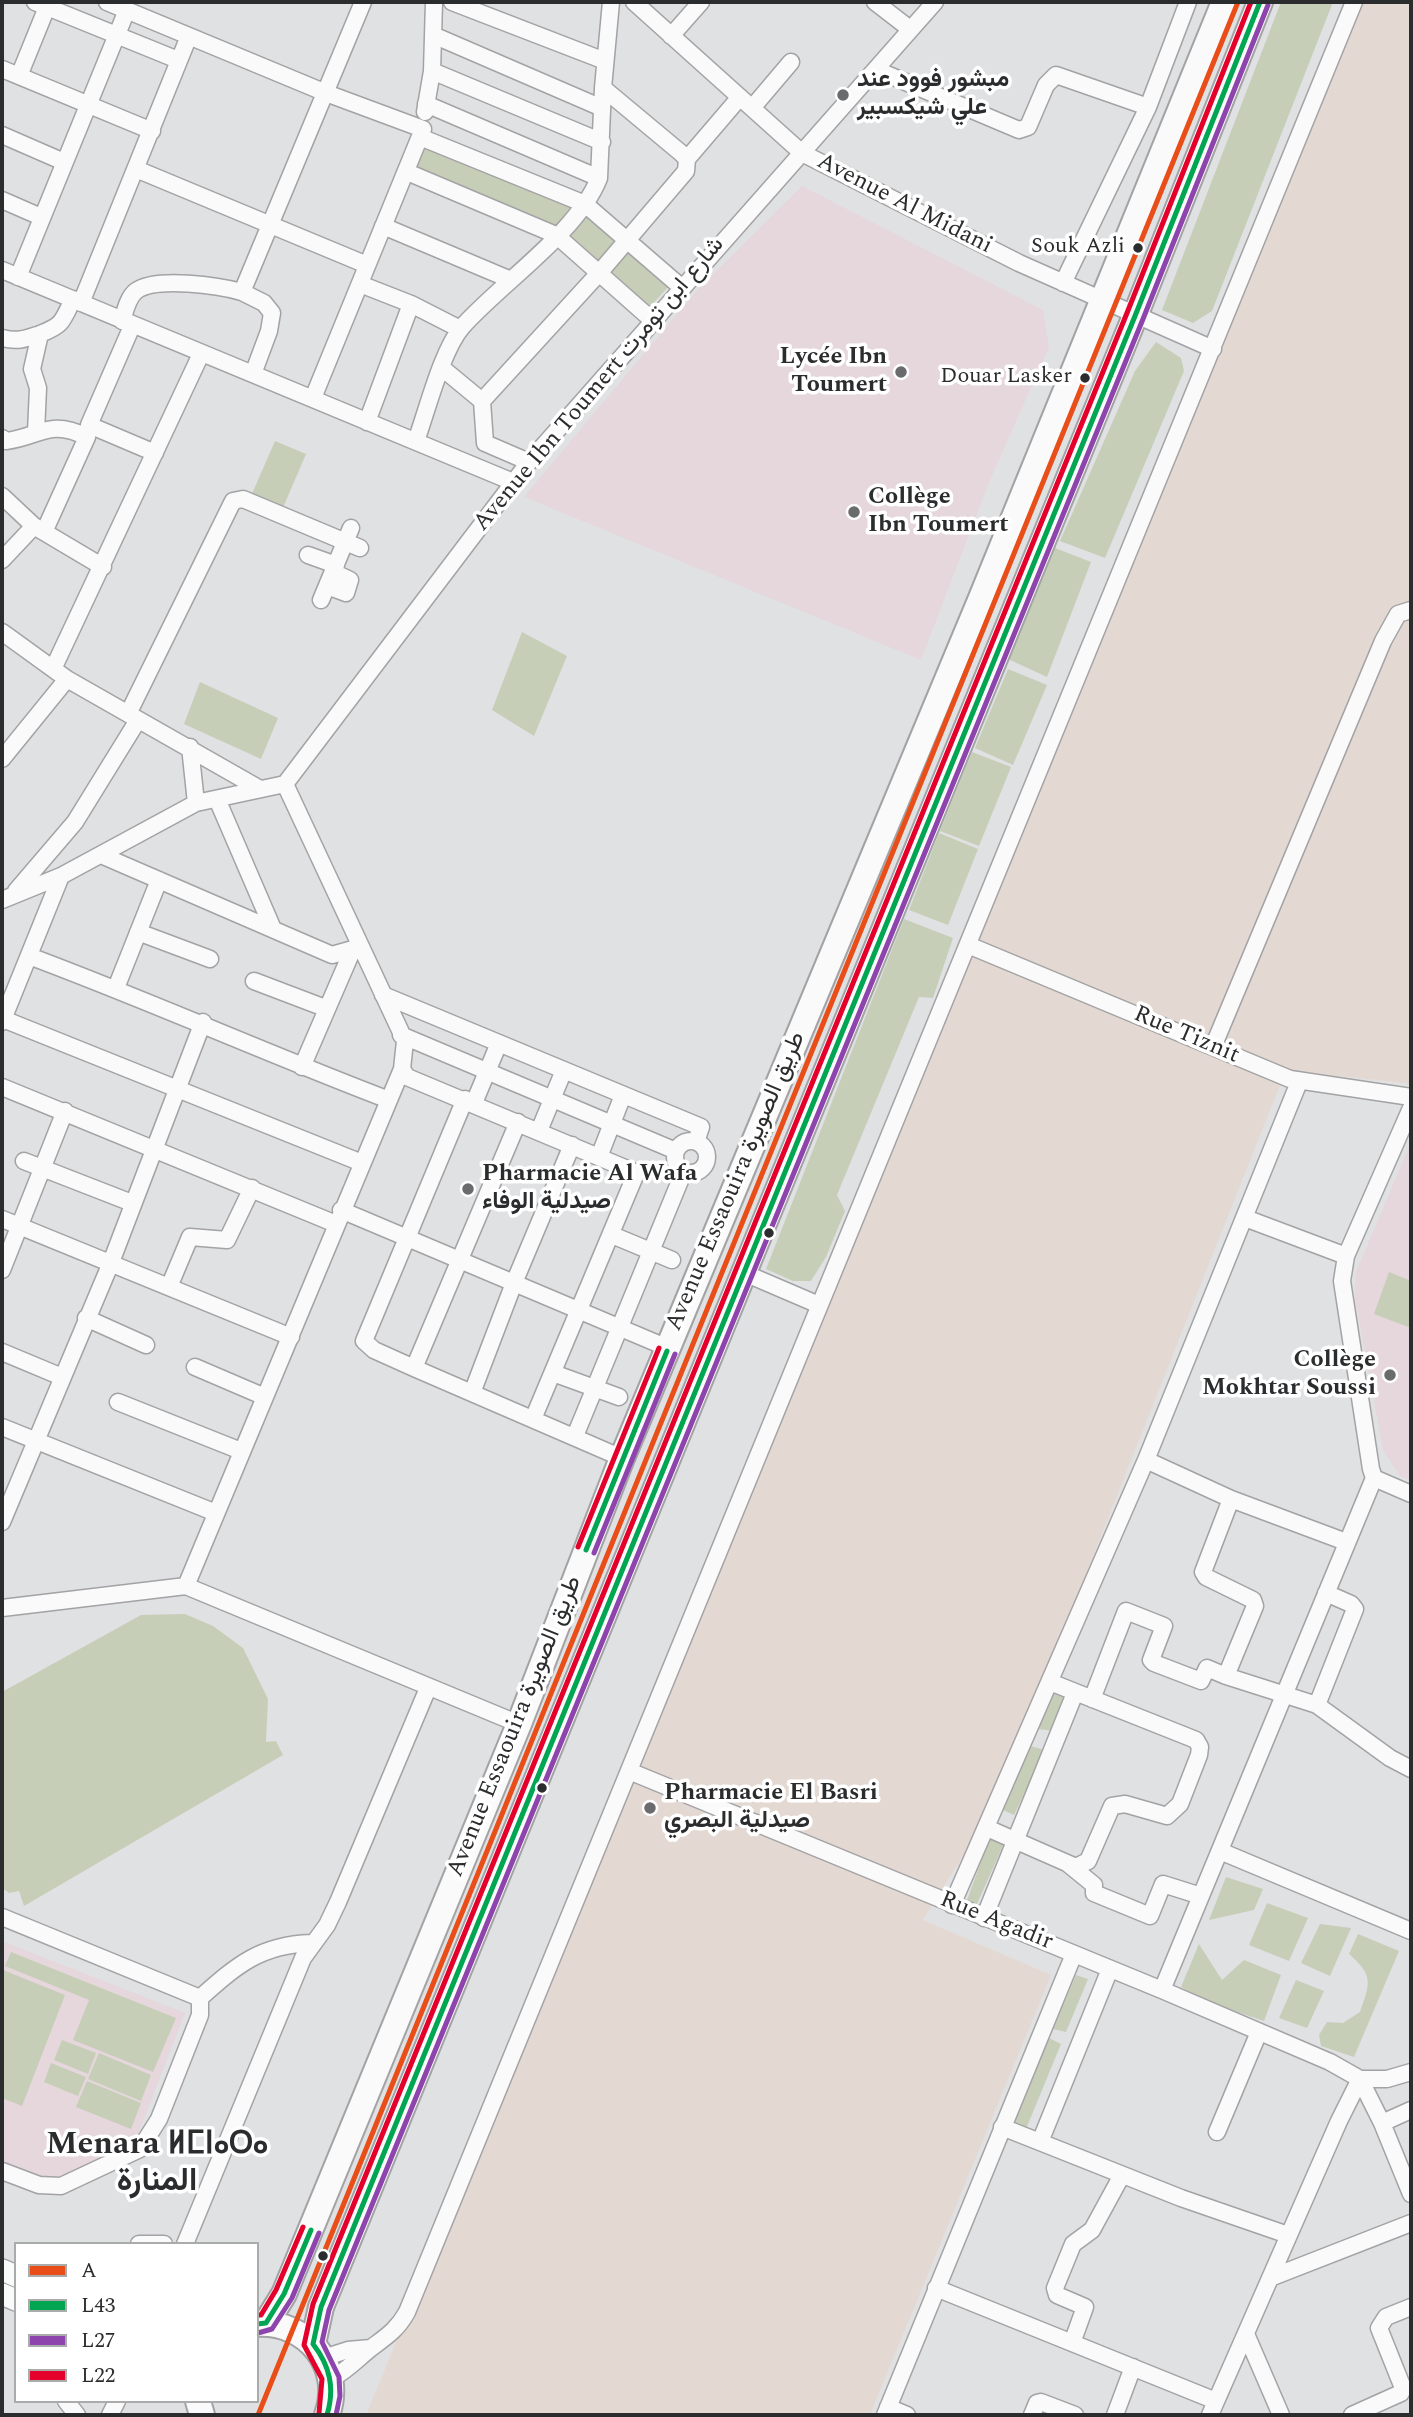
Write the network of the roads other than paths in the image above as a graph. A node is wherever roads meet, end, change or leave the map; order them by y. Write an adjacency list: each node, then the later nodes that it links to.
1 (107, 2): 16 (street)
2 (363, 2): 30 (street)
3 (434, 2): 19 (street)
4 (452, 2): 23 (street)
5 (634, 2): 21 (street, Avenue Al Midani)
6 (701, 2): 21 (street)
7 (875, 2): 17 (street)
8 (935, 2): 17 (street, Avenue Ibn Toumert شارع ابن تومرت)
9 (1188, 2): 34 (street)
10 (1224, 2): 63 (main road, Avenue Essaouira طريق الصويرة)
11 (1260, 2): 65 (main road, Avenue Essaouira طريق الصويرة)
12 (1354, 2): 71 (street)
13 (606, 4): 23 (street)
14 (41, 5): 15 (street); 28 (street)
15 (72, 9): 18 (street)
16 (127, 10): 18 (street); 20 (street)
17 (910, 29): 26 (street, Avenue Ibn Toumert شارع ابن تومرت)
18 (117, 35): 22 (street); 33 (street)
19 (433, 35): 27 (street); 35 (street)
20 (189, 36): 22 (street); 30 (street)
21 (671, 36): 31 (street, Avenue Al Midani)
22 (178, 60): 36 (street)
23 (605, 61): 29 (street)
24 (791, 62): 31 (street)
25 (2, 69): 28 (street)
26 (877, 70): 34 (street); 40 (street, Avenue Ibn Toumert شارع ابن تومرت)
27 (432, 71): 32 (street); 39 (street)
28 (19, 76): 33 (street)
29 (603, 88): 35 (street); 41 (street)
30 (326, 93): 37 (street); 50 (street)
31 (746, 103): 40 (street, Avenue Al Midani); 41 (street)
32 (426, 104): 37 (street); 45 (street)
33 (89, 106): 36 (street); 42 (street)
34 (1147, 107): 58 (street)
35 (602, 108): 39 (street)
36 (152, 131): 43 (street)
37 (421, 133): 44 (street); 47 (street)
38 (2, 135): 42 (street)
39 (602, 142): 45 (street)
40 (802, 153): 58 (street, Avenue Al Midani); 60 (street, Avenue Ibn Toumert شارع ابن تومرت)
41 (687, 159): 52 (street)
42 (64, 162): 48 (street)
43 (136, 169): 50 (street); 62 (street)
44 (407, 172): 49 (street); 51 (street)
45 (599, 178): 47 (street)
46 (2, 200): 48 (street)
47 (585, 204): 51 (street); 52 (street)
48 (41, 217): 56 (street)
49 (383, 226): 53 (street); 57 (street)
50 (270, 227): 53 (street); 61 (street)
51 (556, 235): 55 (street); 57 (street)
52 (628, 241): 55 (street); 60 (street)
53 (367, 265): 59 (street)
54 (2, 270): 56 (street)
55 (600, 272): 66 (street); 76 (street)
56 (18, 277): 62 (street)
57 (511, 280): 68 (street)
58 (1063, 283): 63 (street, Avenue Al Midani)
59 (360, 284): 64 (street); 75 (street)
60 (681, 287): 66 (street, Avenue Ibn Toumert شارع ابن تومرت)
61 (242, 292): 67 (street); 74 (street)
62 (77, 301): 67 (street); 69 (street)
63 (1100, 301): 65 (street, Avenue Al Midani); 171 (main road, Avenue Essaouira طريق الصويرة)
64 (411, 304): 68 (street); 77 (street)
65 (1135, 316): 71 (street, Avenue Al Midani); 162 (main road, Avenue Essaouira طريق الصويرة)
66 (652, 320): 83 (street, Avenue Ibn Toumert شارع ابن تومرت)
67 (127, 323): 72 (street); 78 (street)
68 (460, 329): 73 (street)
69 (40, 334): 70 (street); 79 (street)
70 (2, 338)
71 (1213, 349): 107 (street)
72 (201, 354): 74 (street); 82 (street)
73 (442, 368): 76 (street); 81 (street)
74 (253, 374): 75 (street)
75 (313, 398): 77 (street)
76 (482, 401): 83 (street)
77 (367, 422): 81 (street)
78 (88, 431): 79 (street); 82 (street); 86 (street)
79 (36, 432): 80 (street)
80 (2, 438)
81 (416, 441): 84 (street)
82 (155, 453): 89 (street)
83 (528, 462): 84 (street, Avenue Ibn Toumert شارع ابن تومرت)
84 (513, 482): 97 (street, Avenue Ibn Toumert شارع ابن تومرت)
85 (2, 496): 86 (street)
86 (39, 529): 88 (street); 89 (street)
87 (308, 555): 94 (street)
88 (2, 560)
89 (103, 567): 92 (street)
90 (1411, 610): 121 (street)
91 (2, 632): 92 (street)
92 (53, 669): 93 (street)
93 (67, 679): 94 (street); 96 (street)
94 (133, 717): 95 (street); 104 (street)
95 (190, 747): 98 (street); 100 (street)
96 (2, 759)
97 (285, 784): 98 (street); 108 (street)
98 (260, 789): 99 (street)
99 (217, 799): 100 (street); 105 (street)
100 (196, 803): 101 (street)
101 (101, 855): 102 (street); 103 (street)
102 (61, 876): 104 (street); 109 (street)
103 (159, 880): 105 (street); 106 (street)
104 (8, 896)
105 (273, 929): 108 (street)
106 (138, 932): 110 (street); 112 (street)
107 (968, 945): 121 (street, Rue Tiznit); 165 (street)
108 (356, 948): 113 (street); 114 (street)
109 (29, 956): 112 (street); 116 (street)
110 (210, 959)
111 (254, 981): 114 (street)
112 (116, 988): 117 (street)
113 (383, 995): 115 (street); 118 (street)
114 (325, 1008): 122 (street)
115 (430, 1016): 119 (street); 120 (street)
116 (2, 1020): 128 (street)
117 (203, 1023): 122 (street); 128 (street)
118 (401, 1035): 119 (street); 125 (street)
119 (419, 1043): 124 (street); 125 (street)
120 (499, 1044): 123 (street); 124 (street)
121 (1213, 1048): 126 (street, Rue Tiznit)
122 (302, 1067): 132 (street)
123 (564, 1070): 129 (street); 131 (street)
124 (487, 1071): 131 (street); 133 (street)
125 (405, 1073): 132 (street); 133 (street)
126 (1299, 1082): 130 (street, Rue Tiznit); 151 (street)
127 (2, 1087): 135 (street)
128 (179, 1089): 141 (street); 145 (street)
129 (623, 1095): 137 (street); 139 (street)
130 (1411, 1097)
131 (552, 1099): 137 (street); 138 (street)
132 (389, 1100): 145 (street)
133 (469, 1101): 136 (street); 155 (street)
134 (1411, 1108): 157 (street)
135 (65, 1111): 141 (street); 146 (street)
136 (518, 1122): 138 (street); 158 (street)
137 (611, 1124): 142 (street); 143 (street)
138 (540, 1131): 140 (street)
139 (696, 1142): 142 (street); 147 (street)
140 (572, 1145): 143 (street); 163 (street)
141 (155, 1149): 148 (street); 149 (street)
142 (676, 1151): 147 (street)
143 (599, 1157): 154 (street)
144 (24, 1160): 146 (street)
145 (362, 1163): 150 (street)
146 (41, 1167): 149 (street); 153 (street)
147 (684, 1171): 156 (street)
148 (252, 1188): 150 (street); 164 (street)
149 (132, 1203): 160 (street)
150 (339, 1217): 155 (street); 169 (street)
151 (1245, 1218): 157 (street); 188 (street)
152 (2, 1219): 153 (street)
153 (19, 1227): 160 (street); 161 (street)
154 (612, 1235): 156 (street); 166 (street)
155 (406, 1237): 158 (street); 174 (street)
156 (651, 1252): 159 (street); 168 (street)
157 (1346, 1256): 189 (street)
158 (458, 1259): 163 (street); 174 (street)
159 (672, 1260)
160 (110, 1265): 164 (street); 167 (street)
161 (2, 1270)
162 (742, 1272): 165 (street); 243 (main road, Avenue Essaouira طريق الصويرة)
163 (514, 1283): 166 (street); 178 (street)
164 (169, 1287): 169 (street)
165 (819, 1306): 208 (street)
166 (580, 1311): 168 (street); 175 (street)
167 (86, 1318): 170 (street); 176 (street)
168 (621, 1328): 171 (street); 177 (street)
169 (291, 1337): 179 (street)
170 (146, 1345)
171 (668, 1348): 187 (main road, Avenue Essaouira طريق الصويرة)
172 (2, 1352): 176 (street)
173 (195, 1367): 179 (street)
174 (414, 1368): 178 (street)
175 (553, 1373): 177 (street); 182 (street)
176 (62, 1377): 185 (street)
177 (594, 1388): 180 (street); 184 (street)
178 (472, 1393): 182 (street)
179 (265, 1397): 186 (street)
180 (619, 1398)
181 (118, 1402): 186 (street)
182 (533, 1419): 184 (street)
183 (2, 1427): 185 (street)
184 (575, 1436): 187 (street)
185 (35, 1441): 191 (street); 193 (street)
186 (241, 1451): 193 (street)
187 (622, 1458): 206 (main road, Avenue Essaouira طريق الصويرة)
188 (1146, 1460): 192 (street); 200 (street)
189 (1374, 1478): 190 (street); 195 (street)
190 (1411, 1494)
191 (6, 1499): 194 (street)
192 (1231, 1499): 195 (street); 199 (street)
193 (216, 1513): 196 (street)
194 (2, 1522)
195 (1346, 1542): 197 (street)
196 (186, 1586): 198 (street); 201 (street)
197 (1326, 1593): 203 (street); 205 (street)
198 (2, 1608)
199 (1226, 1676): 203 (street); 204 (street)
200 (1050, 1682): 202 (street); 209 (street)
201 (428, 1688): 206 (street); 218 (street)
202 (1075, 1693): 204 (street); 210 (street)
203 (1285, 1697): 205 (street); 211 (street)
204 (1092, 1699): 212 (street)
205 (1317, 1705): 207 (street)
206 (519, 1724): 240 (main road, Avenue Essaouira طريق الصويرة)
207 (1411, 1769)
208 (629, 1771): 214 (street, Rue Agadir); 243 (street)
209 (987, 1828): 210 (street); 214 (street)
210 (1015, 1840): 212 (street); 216 (street)
211 (1220, 1851): 213 (street); 217 (street)
212 (1067, 1863): 213 (street)
213 (1201, 1896): 221 (street)
214 (952, 1905): 216 (street, Rue Agadir)
215 (2, 1917): 222 (street)
216 (984, 1918): 219 (street, Rue Agadir)
217 (1411, 1931)
218 (312, 1943): 222 (street); 236 (street)
219 (1074, 1954): 220 (street, Rue Agadir); 228 (street)
220 (1110, 1969): 221 (street, Rue Agadir); 230 (street)
221 (1162, 1990): 223 (street, Rue Agadir)
222 (200, 1998): 231 (street)
223 (1259, 2032): 225 (street, Rue Agadir); 229 (street)
224 (1411, 2072): 225 (street)
225 (1360, 2080): 227 (street); 235 (street)
226 (1411, 2110): 227 (street)
227 (1382, 2123): 233 (street)
228 (1002, 2127): 230 (street); 238 (street)
229 (1217, 2132)
230 (1040, 2142): 232 (street)
231 (2, 2171)
232 (1122, 2175): 235 (street); 242 (street)
233 (1411, 2194)
234 (1411, 2223): 237 (street)
235 (1288, 2235): 237 (street)
236 (186, 2242)
237 (1270, 2278): 241 (street)
238 (936, 2288): 242 (street); 246 (street)
239 (1411, 2307): 253 (street)
240 (261, 2323): 243 (main road)
241 (1246, 2334): 245 (street); 252 (street)
242 (1072, 2343): 244 (street)
243 (322, 2360): 247 (main road, Avenue Essaouira طريق الصويرة)
244 (1133, 2367): 245 (street); 251 (street)
245 (1213, 2408)
246 (887, 2411): 248 (street)
247 (332, 2412)
248 (908, 2415)
249 (1032, 2415): 250 (street)
250 (1075, 2415)
251 (1115, 2415)
252 (1281, 2415)
253 (1352, 2415)

